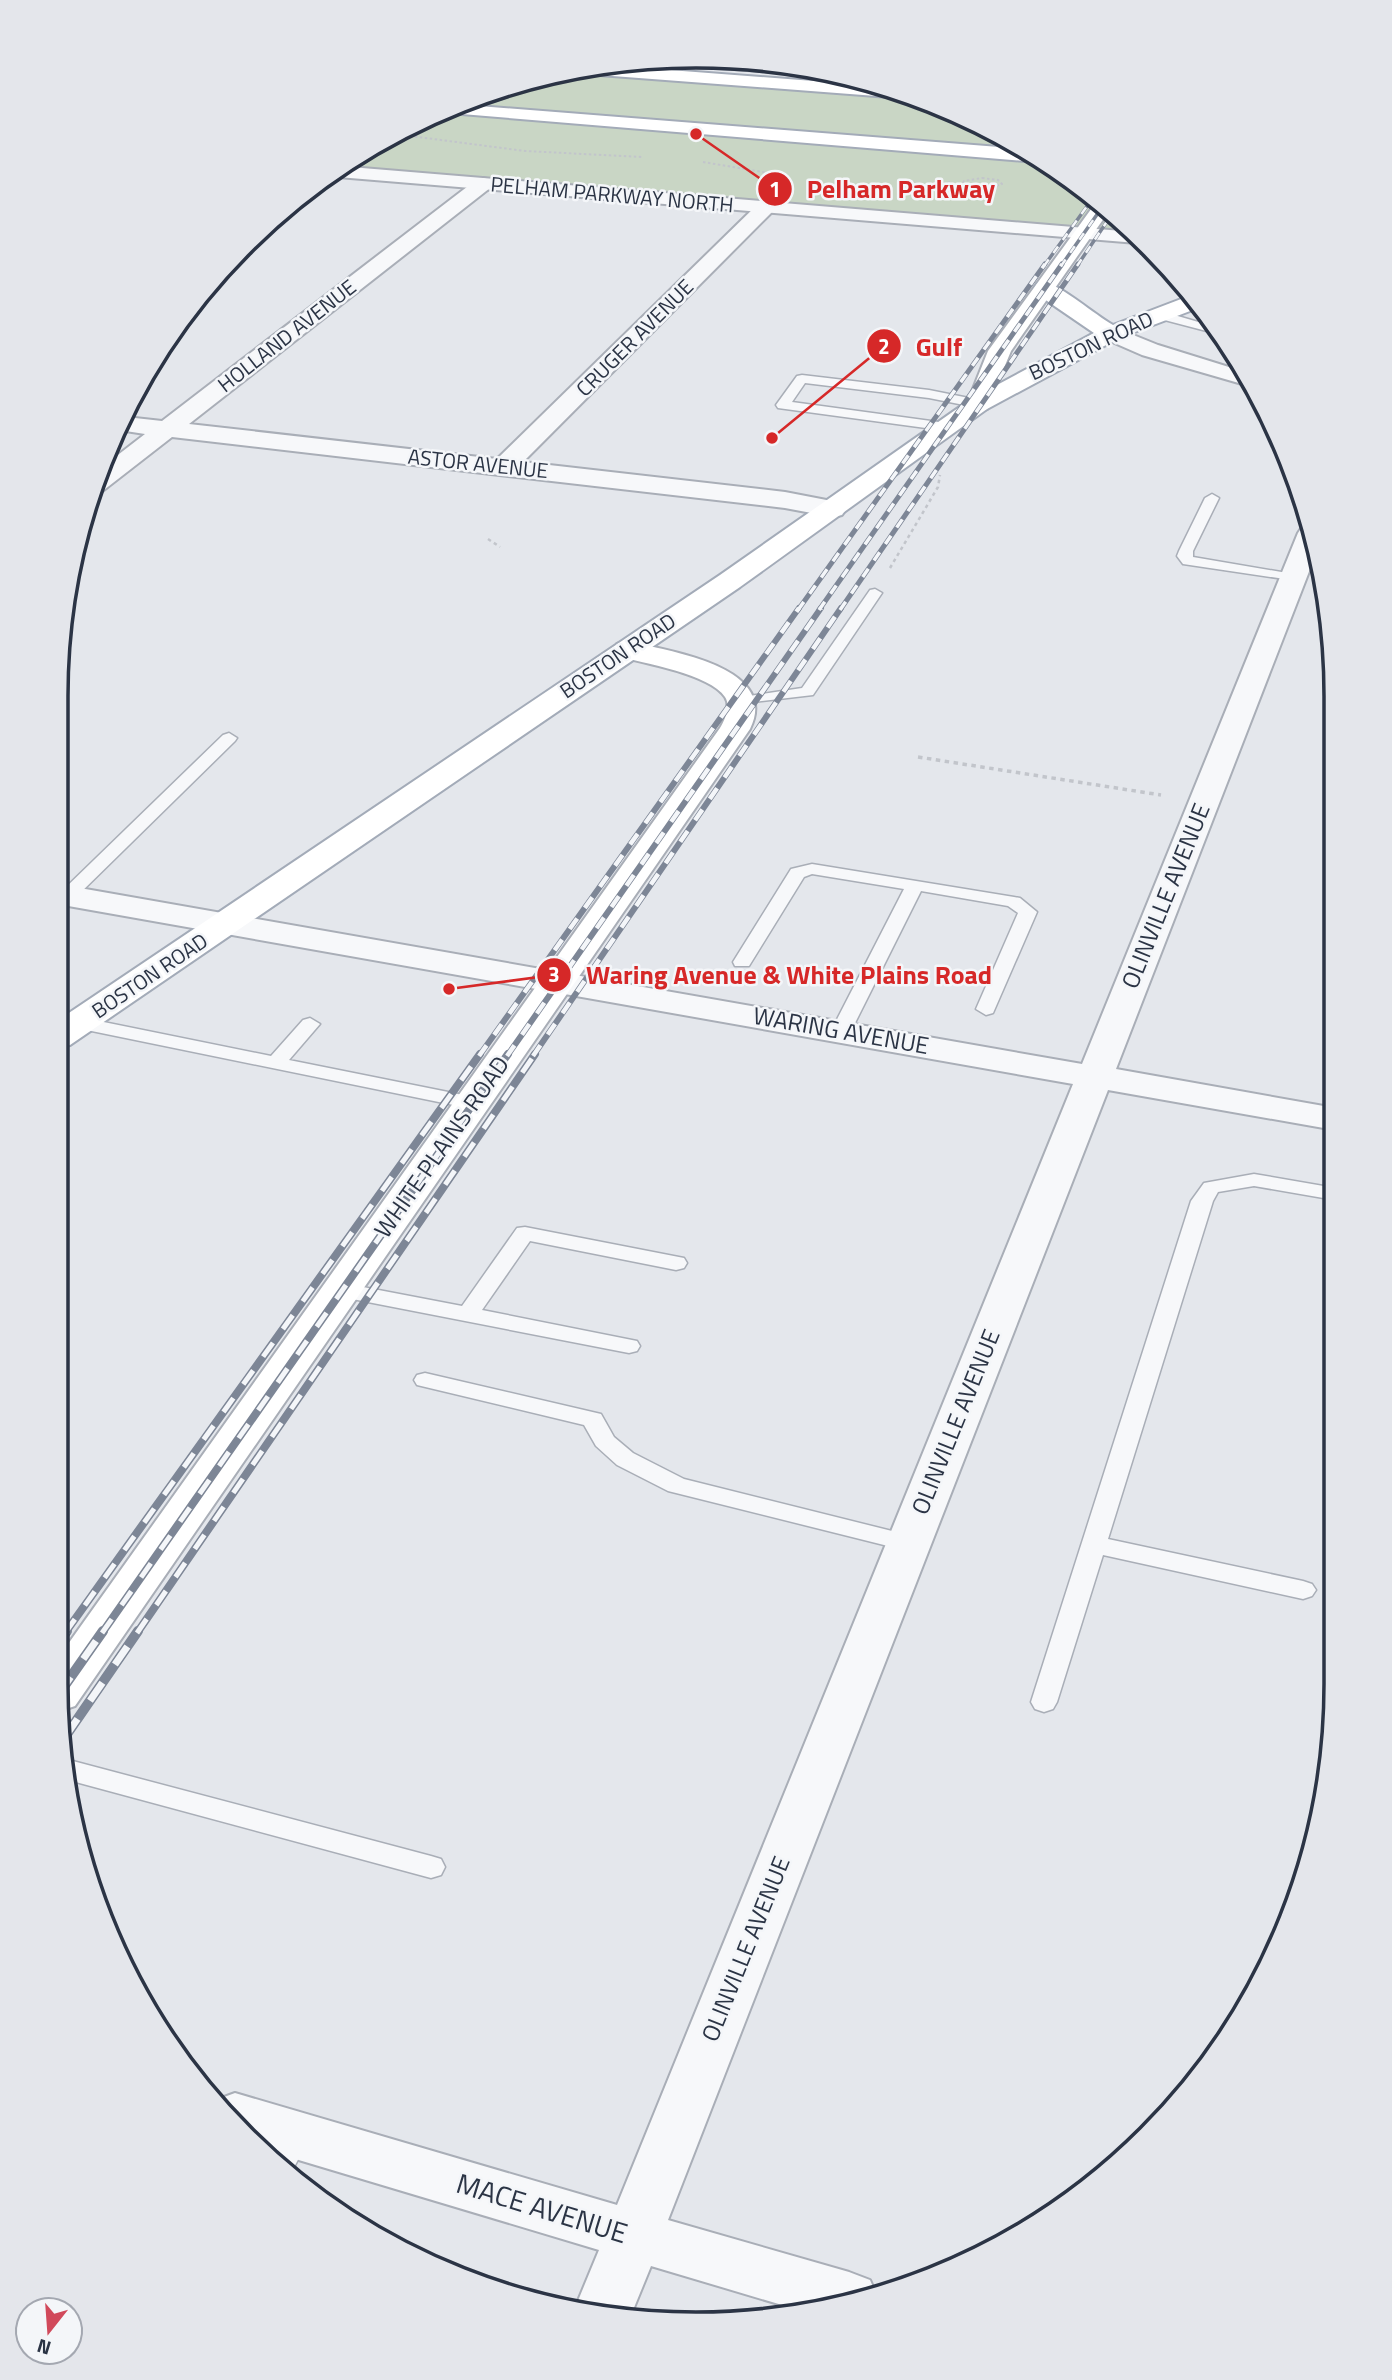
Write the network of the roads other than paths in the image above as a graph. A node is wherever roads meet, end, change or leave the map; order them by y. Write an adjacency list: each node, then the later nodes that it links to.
1 (631, 72): 2 (main road)
2 (856, 90)
3 (472, 110): 4 (main road)
4 (1013, 154)
5 (348, 173): 6 (street, PELHAM PARKWAY NORTH)
6 (483, 184): 7 (street, PELHAM PARKWAY NORTH); 20 (street, HOLLAND AVENUE)
7 (765, 208): 9 (street, PELHAM PARKWAY NORTH); 21 (street, CRUGER AVENUE)
8 (1097, 214): 9 (main road)
9 (1083, 234): 10 (street, PELHAM PARKWAY NORTH); 11 (main road)
10 (1124, 237)
11 (1045, 289): 15 (main road); 17 (main road)
12 (1186, 305): 13 (main road, BOSTON ROAD)
13 (1157, 314): 14 (lane); 15 (main road, BOSTON ROAD)
14 (1204, 327)
15 (1111, 332): 16 (street); 17 (main road, BOSTON ROAD)
16 (1237, 377)
17 (979, 404): 19 (main road, BOSTON ROAD); 19 (lane)
18 (130, 425): 20 (street, ASTOR AVENUE)
19 (948, 427): 24 (main road, BOSTON ROAD)
20 (167, 429): 21 (street, ASTOR AVENUE); 22 (street, HOLLAND AVENUE)
21 (504, 467): 24 (street, ASTOR AVENUE)
22 (110, 474)
23 (1212, 498): 26 (lane)
24 (833, 509): 28 (main road, BOSTON ROAD)
25 (1305, 547): 26 (street, OLINVILLE AVENUE)
26 (1293, 578): 42 (street, OLINVILLE AVENUE)
27 (875, 593): 29 (lane)
28 (627, 650): 29 (main road); 34 (main road, BOSTON ROAD)
29 (742, 701): 36 (main road, WHITE PLAINS ROAD)
30 (229, 738): 32 (lane)
31 (915, 886): 35 (lane); 37 (lane); 40 (lane)
32 (68, 889)
33 (68, 896): 34 (street, WARING AVENUE)
34 (227, 924): 36 (street, WARING AVENUE); 39 (main road, BOSTON ROAD)
35 (742, 962)
36 (559, 981): 40 (street, WARING AVENUE); 43 (main road, WHITE PLAINS ROAD)
37 (986, 1009)
38 (310, 1024): 41 (lane)
39 (68, 1030): 41 (lane)
40 (841, 1031): 42 (street, WARING AVENUE)
41 (275, 1063): 43 (lane)
42 (1093, 1076): 44 (street, WARING AVENUE); 51 (street, OLINVILLE AVENUE)
43 (473, 1102): 47 (main road, WHITE PLAINS ROAD)
44 (1324, 1117)
45 (1324, 1193): 52 (lane)
46 (676, 1264): 48 (lane)
47 (342, 1290): 48 (lane); 54 (main road, WHITE PLAINS ROAD)
48 (468, 1314): 49 (lane)
49 (629, 1346)
50 (425, 1380): 51 (lane)
51 (908, 1542): 60 (street, OLINVILLE AVENUE)
52 (1095, 1545): 53 (lane); 55 (lane)
53 (1303, 1590)
54 (68, 1680)
55 (1044, 1702)
56 (75, 1771): 57 (lane)
57 (431, 1867)
58 (250, 2125): 59 (street, MACE AVENUE)
59 (289, 2148): 60 (street, MACE AVENUE)
60 (633, 2234): 61 (street, MACE AVENUE); 62 (street, OLINVILLE AVENUE)
61 (837, 2295)
62 (606, 2305)

